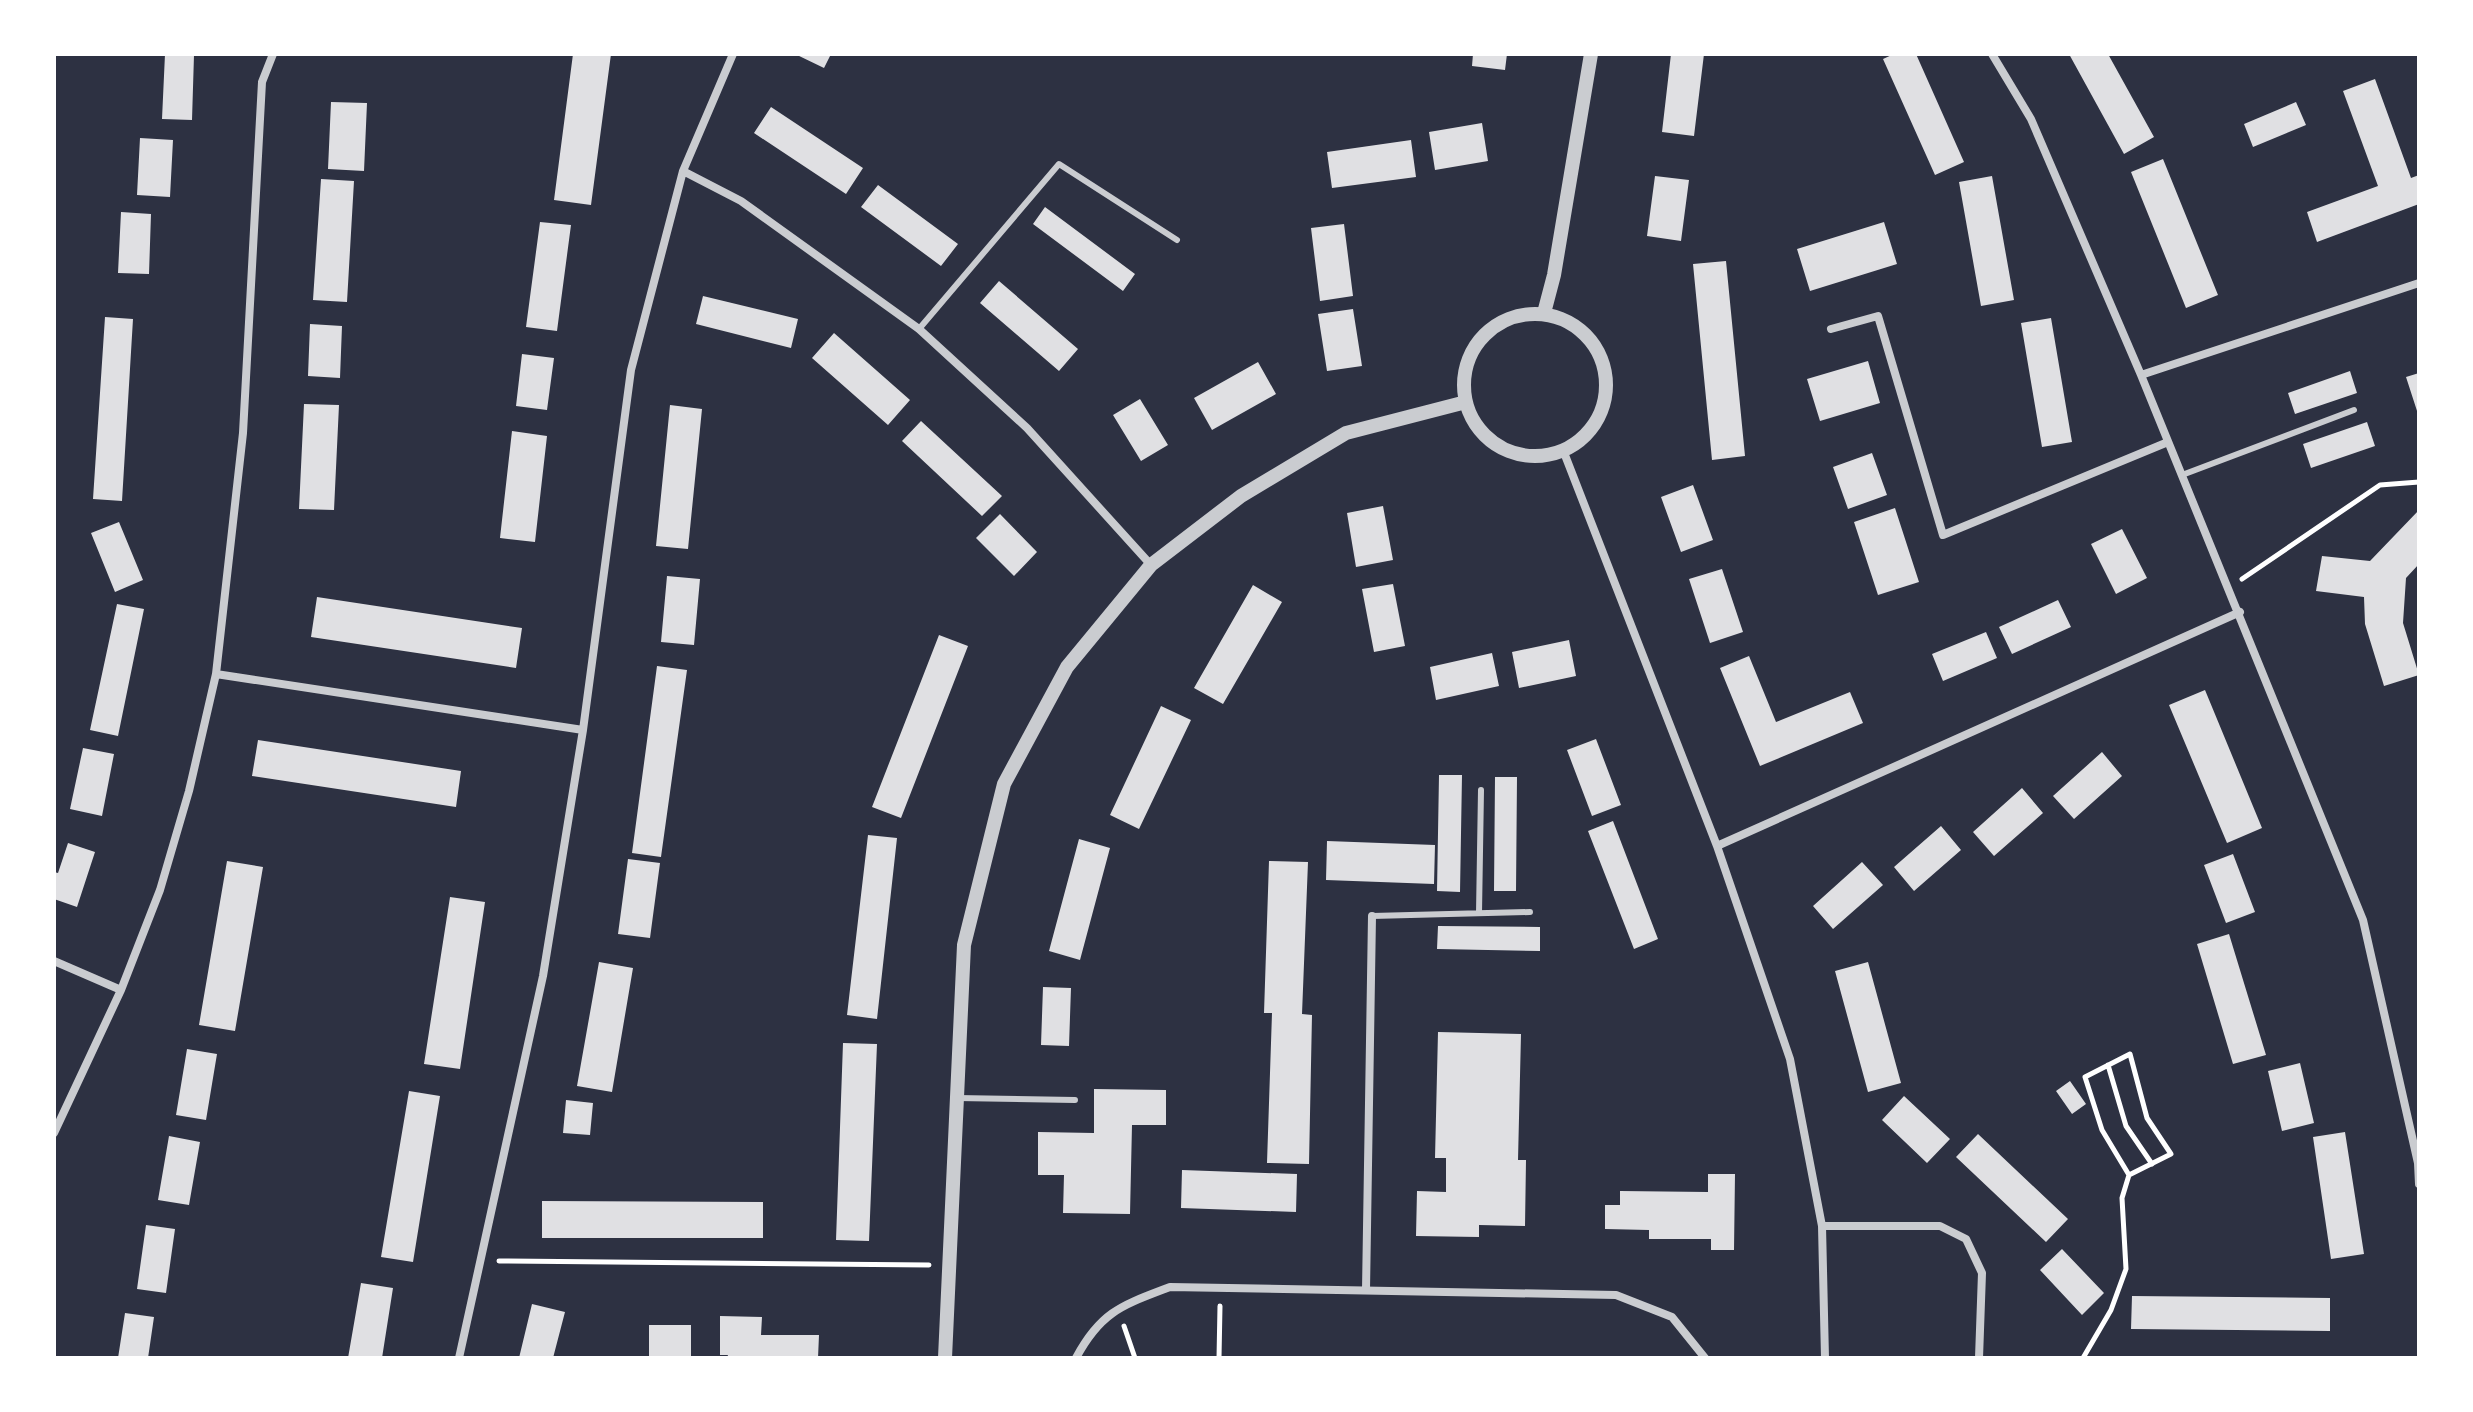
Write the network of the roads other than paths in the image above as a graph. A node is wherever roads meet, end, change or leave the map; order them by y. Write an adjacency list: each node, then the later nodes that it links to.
1 (273, 54): 19 (street)
2 (733, 54): 5 (street)
3 (1591, 54): 8 (street)
4 (1992, 54): 11 (street)
5 (683, 171): 9 (street); 20 (street)
6 (1177, 240): 9 (lane)
7 (2419, 283): 11 (street)
8 (1544, 313): 12 (street); 15 (street)
9 (919, 329): 17 (street)
10 (1831, 329): 14 (street)
11 (2141, 375): 14 (street)
12 (1466, 402): 15 (street); 17 (street)
13 (2354, 410): 16 (lane)
14 (2168, 442): 16 (street)
15 (1563, 450): 22 (street)
16 (2182, 475): 18 (street)
17 (1151, 565): 28 (street)
18 (2240, 612): 22 (street); 31 (street)
19 (216, 674): 20 (street); 27 (street)
20 (583, 730): 34 (street)
21 (1481, 790): 24 (lane)
22 (1717, 846): 32 (street)
23 (1530, 912): 24 (lane)
24 (1479, 913): 25 (lane)
25 (1372, 916): 33 (street)
26 (54, 961): 27 (street)
27 (121, 990): 30 (street)
28 (957, 1098): 29 (lane); 35 (street)
29 (1075, 1100)
30 (54, 1133)
31 (2419, 1184)
32 (1822, 1226): 38 (street); 39 (street)
33 (1366, 1290): 36 (street); 37 (street)
34 (459, 1358)
35 (945, 1358)
36 (1076, 1358)
37 (1705, 1358)
38 (1825, 1358)
39 (1979, 1358)

